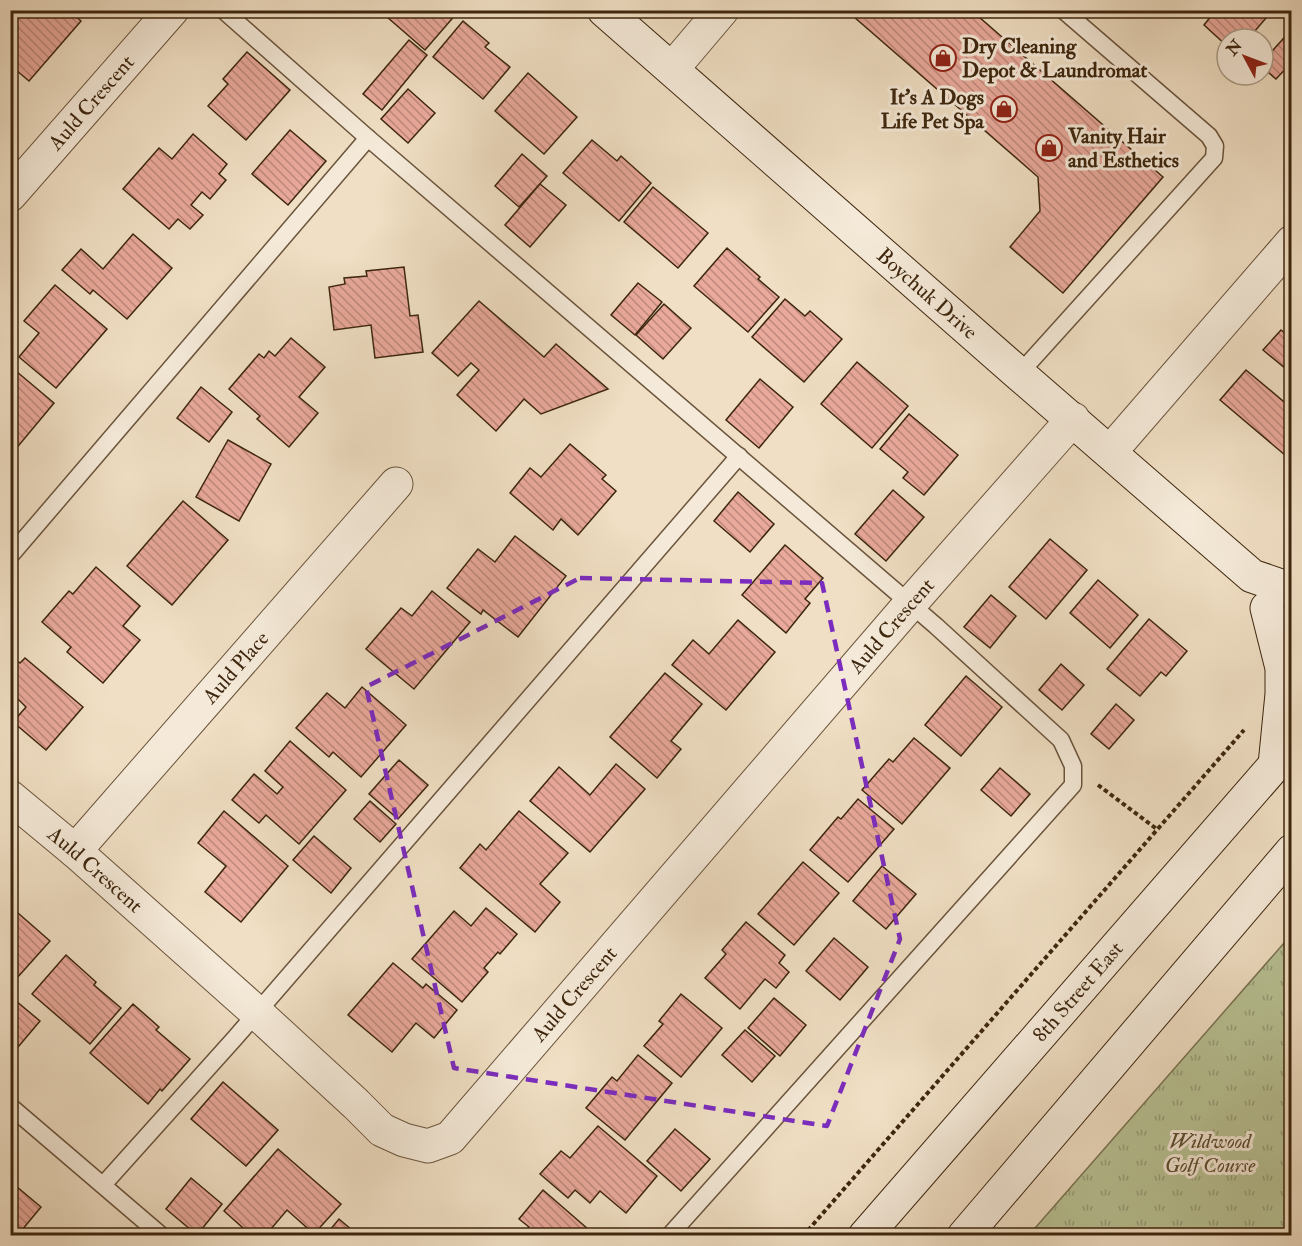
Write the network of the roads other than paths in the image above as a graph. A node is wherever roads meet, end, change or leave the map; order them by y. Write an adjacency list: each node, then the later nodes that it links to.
1 (172, 10): 8 (street, Auld Crescent)
2 (224, 10): 7 (lane)
3 (604, 10): 6 (street, Boychuk Drive)
4 (722, 10): 6 (street)
5 (1063, 10): 10 (lane)
6 (672, 69): 10 (street, Boychuk Drive)
7 (368, 138): 13 (lane); 15 (lane)
8 (10, 195)
9 (1292, 242): 12 (street)
10 (1019, 374): 11 (street, Boychuk Drive)
11 (1072, 420): 12 (street, Boychuk Drive); 17 (street, Auld Crescent)
12 (1110, 452): 16 (street, Boychuk Drive)
13 (739, 456): 17 (lane); 23 (lane)
14 (396, 484): 21 (street, Auld Place)
15 (10, 556)
16 (1279, 600): 18 (street, Boychuk Drive); 19 (street)
17 (910, 604): 23 (street, Auld Crescent); 27 (lane)
18 (1292, 630)
19 (1283, 757): 28 (street, 8th Street East)
20 (10, 797): 21 (street, Auld Crescent)
21 (75, 851): 23 (street, Auld Crescent)
22 (1292, 851): 29 (street)
23 (256, 1012): 25 (lane)
24 (10, 1106): 25 (lane)
25 (103, 1185): 26 (lane)
26 (162, 1236)
27 (669, 1236)
28 (865, 1236)
29 (964, 1236)

